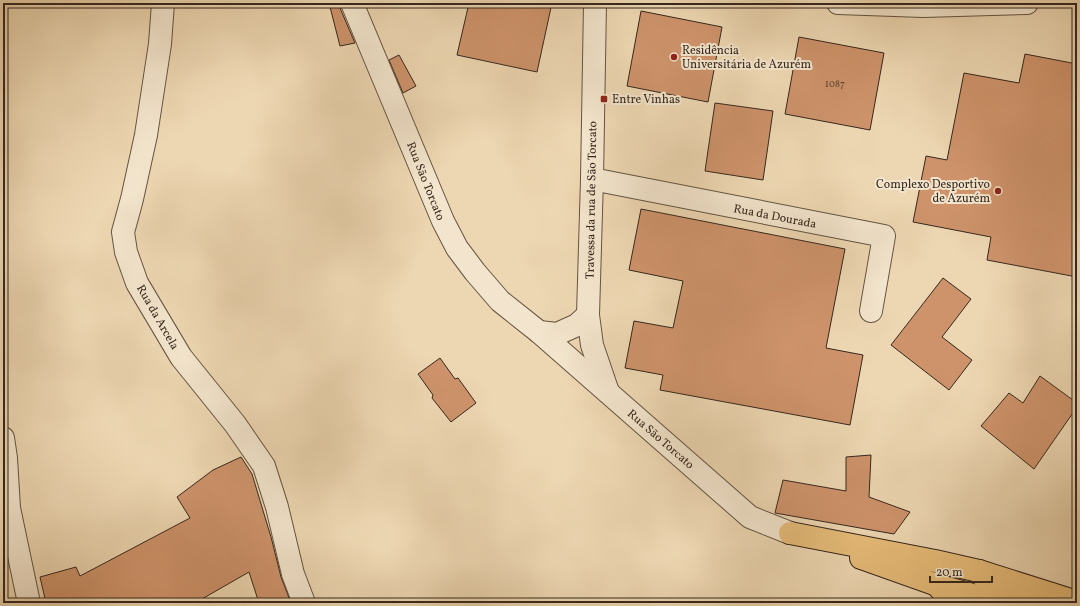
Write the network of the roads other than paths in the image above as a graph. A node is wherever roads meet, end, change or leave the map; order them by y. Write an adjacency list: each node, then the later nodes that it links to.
1 (163, 3): 19 (street, Rua da Arcela)
2 (352, 3): 9 (street, Rua São Torcato)
3 (595, 3): 6 (street, Travessa da rua de São Torcato)
4 (838, 3): 5 (street)
5 (1027, 3)
6 (592, 179): 7 (street, Rua da Dourada); 8 (street, Travessa da rua de São Torcato)
7 (871, 311)
8 (588, 315): 9 (street); 10 (street, Travessa da rua de São Torcato)
9 (539, 332): 10 (street, Rua São Torcato)
10 (608, 393): 13 (street, Rua São Torcato)
11 (4, 452): 12 (street)
12 (6, 503): 18 (street)
13 (790, 533): 14 (main road, Rua São Torcato); 15 (main road, Rua São Torcato)
14 (979, 571): 16 (main road, Rua São Torcato); 21 (main road)
15 (937, 585): 20 (main road); 21 (main road, Rua São Torcato)
16 (1051, 594): 17 (main road, Rua São Torcato); 21 (main road)
17 (1077, 602)
18 (29, 603)
19 (304, 603)
20 (952, 603)
21 (1001, 603)

